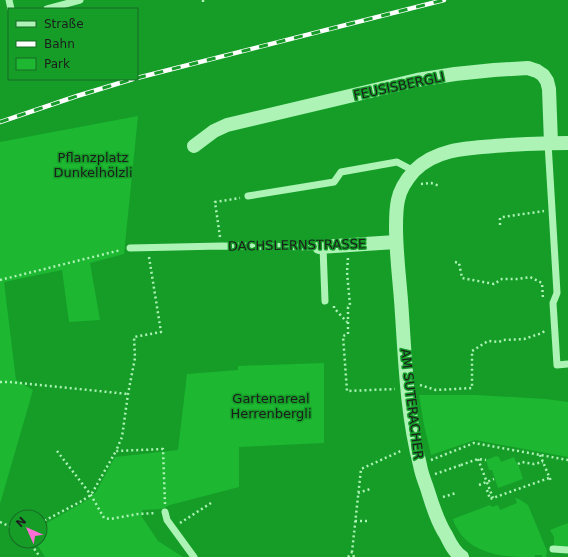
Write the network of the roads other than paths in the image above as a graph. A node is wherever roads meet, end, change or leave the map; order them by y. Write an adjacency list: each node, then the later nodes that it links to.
1 (80, 0): 2 (lane)
2 (52, 8)
3 (550, 143): 4 (street); 5 (street, FEUSISBERGLI); 6 (street); 12 (lane)
4 (568, 143)
5 (194, 146)
6 (414, 171): 7 (lane); 8 (street)
7 (248, 196)
8 (396, 242): 9 (street, DACHSLERNSTRASSE); 17 (street, AM SUTERACHER)
9 (321, 247): 10 (lane, DACHSLERNSTRASSE); 11 (lane)
10 (130, 248)
11 (325, 299)
12 (568, 364)
13 (166, 512): 16 (lane)
14 (554, 549): 15 (lane)
15 (568, 550)
16 (194, 557)
17 (462, 557)

